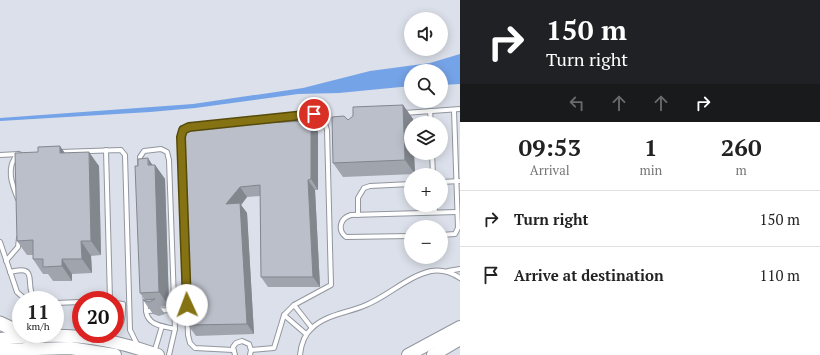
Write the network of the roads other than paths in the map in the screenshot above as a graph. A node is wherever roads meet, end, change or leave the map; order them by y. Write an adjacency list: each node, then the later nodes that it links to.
1 (460, 109): 2 (lane)
2 (454, 110): 3 (lane); 12 (lane)
3 (430, 111): 4 (lane); 5 (lane)
4 (400, 113)
5 (430, 116)
6 (189, 127): 34 (lane)
7 (106, 150): 8 (lane); 31 (lane); 33 (lane)
8 (54, 152)
9 (18, 154): 10 (lane); 11 (lane); 15 (lane)
10 (25, 154)
11 (0, 155)
12 (458, 182): 18 (lane)
13 (404, 184): 19 (lane)
14 (183, 185): 54 (lane)
15 (18, 206)
16 (435, 212): 19 (lane)
17 (448, 212): 18 (lane)
18 (457, 212): 20 (lane)
19 (358, 215): 22 (lane)
20 (448, 234)
21 (19, 235): 24 (lane)
22 (404, 236)
23 (0, 242): 24 (lane)
24 (6, 261): 27 (lane)
25 (460, 268): 26 (lane)
26 (447, 271): 28 (lane); 41 (lane)
27 (10, 272): 29 (lane); 30 (lane)
28 (460, 278)
29 (17, 291)
30 (31, 291)
31 (110, 291)
32 (124, 304): 33 (lane)
33 (130, 304): 51 (lane)
34 (294, 305): 37 (lane); 41 (lane)
35 (174, 310): 36 (lane); 36 (lane); 42 (lane)
36 (146, 311): 39 (lane)
37 (284, 315): 44 (lane); 53 (lane)
38 (0, 323): 43 (main road)
39 (162, 326): 42 (lane); 56 (lane)
40 (460, 327): 60 (main road)
41 (312, 328): 44 (lane)
42 (175, 329): 57 (lane)
43 (12, 332)
44 (306, 334): 59 (lane)
45 (460, 339): 61 (main road)
46 (0, 340): 47 (main road)
47 (12, 340)
48 (124, 341): 51 (main road)
49 (19, 343): 52 (main road)
50 (38, 343): 55 (main road)
51 (139, 348): 56 (main road)
52 (0, 350)
53 (251, 350): 54 (lane); 58 (lane)
54 (234, 353)
55 (111, 354)
56 (156, 354)
57 (169, 355)
58 (250, 355)
59 (300, 355)
60 (408, 355)
61 (433, 355)

